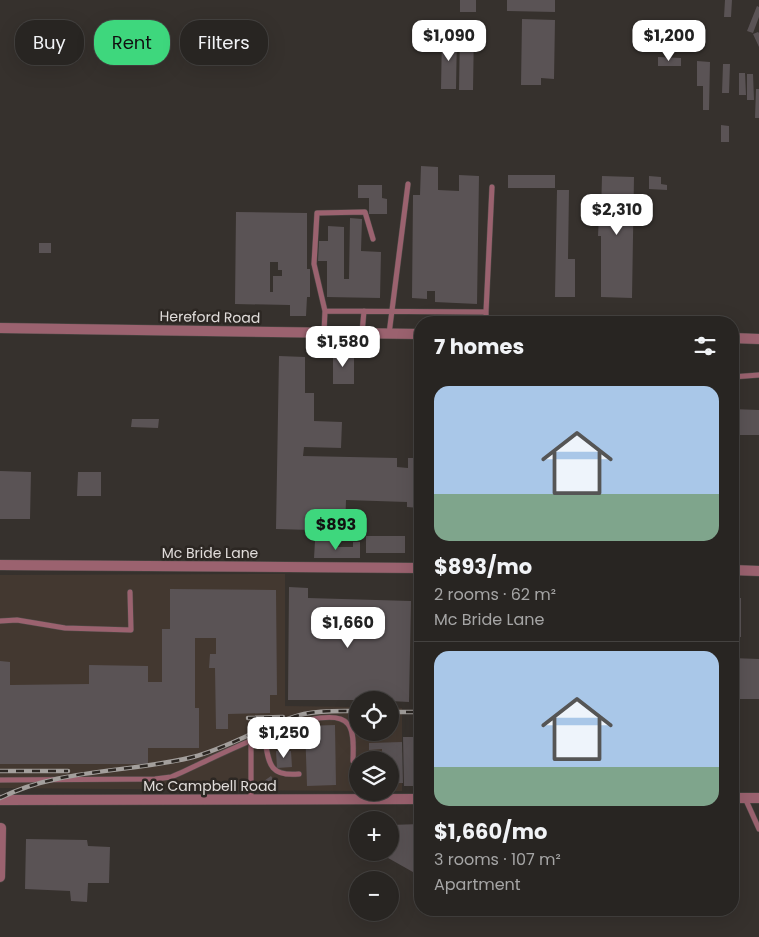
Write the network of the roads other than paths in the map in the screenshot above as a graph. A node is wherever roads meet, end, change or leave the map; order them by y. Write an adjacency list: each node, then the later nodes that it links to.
1 (408, 184): 6 (lane)
2 (492, 187): 7 (lane)
3 (373, 239): 4 (lane)
4 (325, 311): 5 (lane); 10 (lane)
5 (364, 311): 6 (lane); 11 (lane)
6 (392, 312): 7 (lane); 12 (lane)
7 (486, 312): 8 (lane)
8 (486, 316)
9 (0, 328): 10 (street, Hereford Road)
10 (324, 332): 11 (street, Hereford Road)
11 (362, 333): 12 (street, Hereford Road)
12 (389, 334): 13 (street, Hereford Road)
13 (414, 334)
14 (739, 338): 15 (street)
15 (759, 339)
16 (759, 375): 17 (lane)
17 (739, 376)
18 (0, 565): 19 (street, Mc Bride Lane)
19 (414, 568)
20 (739, 570): 21 (street)
21 (759, 571)
22 (130, 592): 23 (lane)
23 (0, 621)
24 (264, 735): 25 (lane); 26 (lane); 27 (lane)
25 (251, 741): 28 (lane); 32 (lane)
26 (352, 751)
27 (299, 774)
28 (0, 780)
29 (739, 798): 30 (street)
30 (745, 798): 31 (street); 36 (lane)
31 (759, 798)
32 (251, 799): 33 (street, Mc Campbell Road); 34 (street, Mc Campbell Road)
33 (414, 799)
34 (0, 800)
35 (1, 828): 37 (street)
36 (759, 829)
37 (0, 877)

